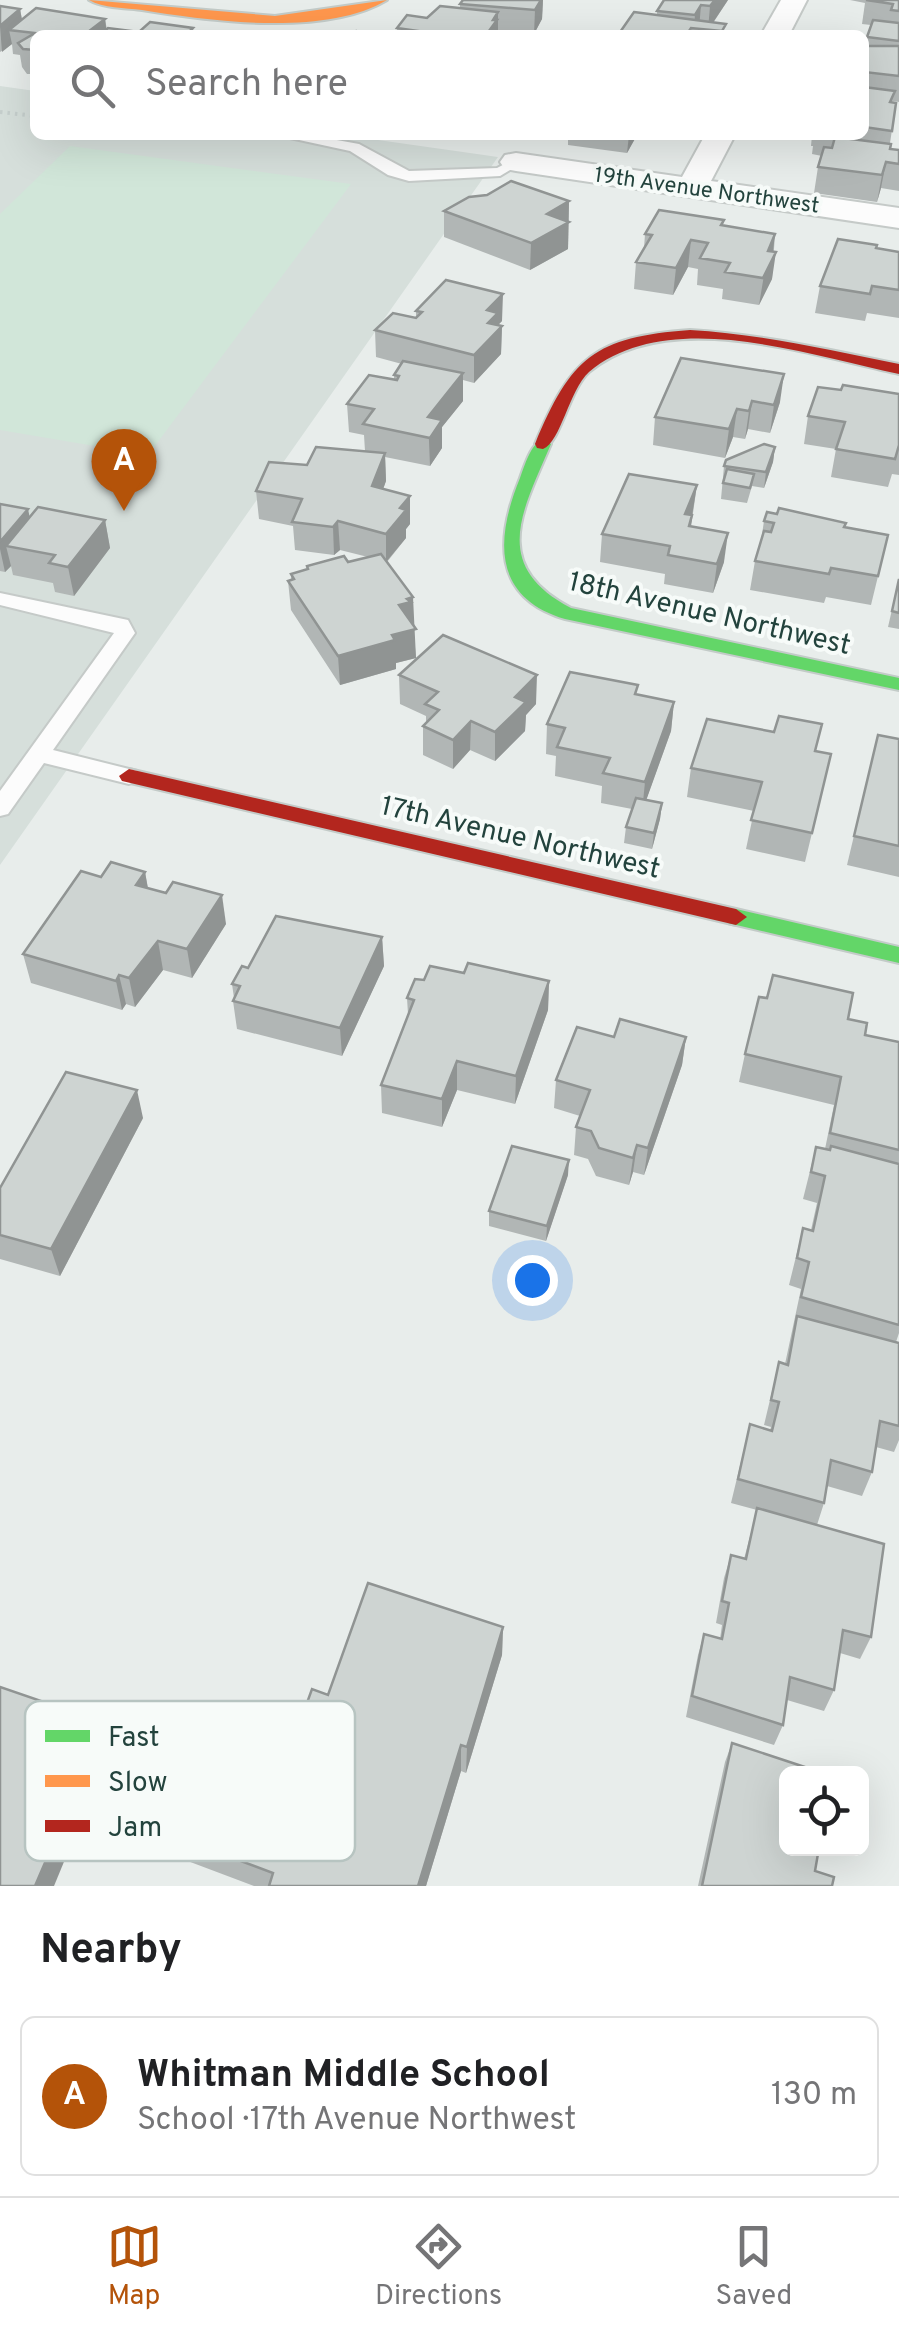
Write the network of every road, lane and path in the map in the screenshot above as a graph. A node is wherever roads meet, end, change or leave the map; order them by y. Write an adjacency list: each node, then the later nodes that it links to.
1 (96, 0): 2 (street)
2 (380, 0)
3 (794, 0): 4 (street)
4 (778, 30)
5 (0, 112): 6 (path)
6 (30, 115)
7 (312, 140): 9 (lane)
8 (717, 140): 10 (street)
9 (516, 162): 10 (street, 19th Avenue Northwest)
10 (692, 187): 11 (street, 19th Avenue Northwest)
11 (899, 218)
12 (899, 368): 14 (street, 18th Avenue Northwest)
13 (0, 599): 15 (lane)
14 (899, 684)
15 (40, 754): 16 (lane); 17 (lane)
16 (130, 776): 18 (street, 17th Avenue Northwest)
17 (0, 808)
18 (899, 955)

